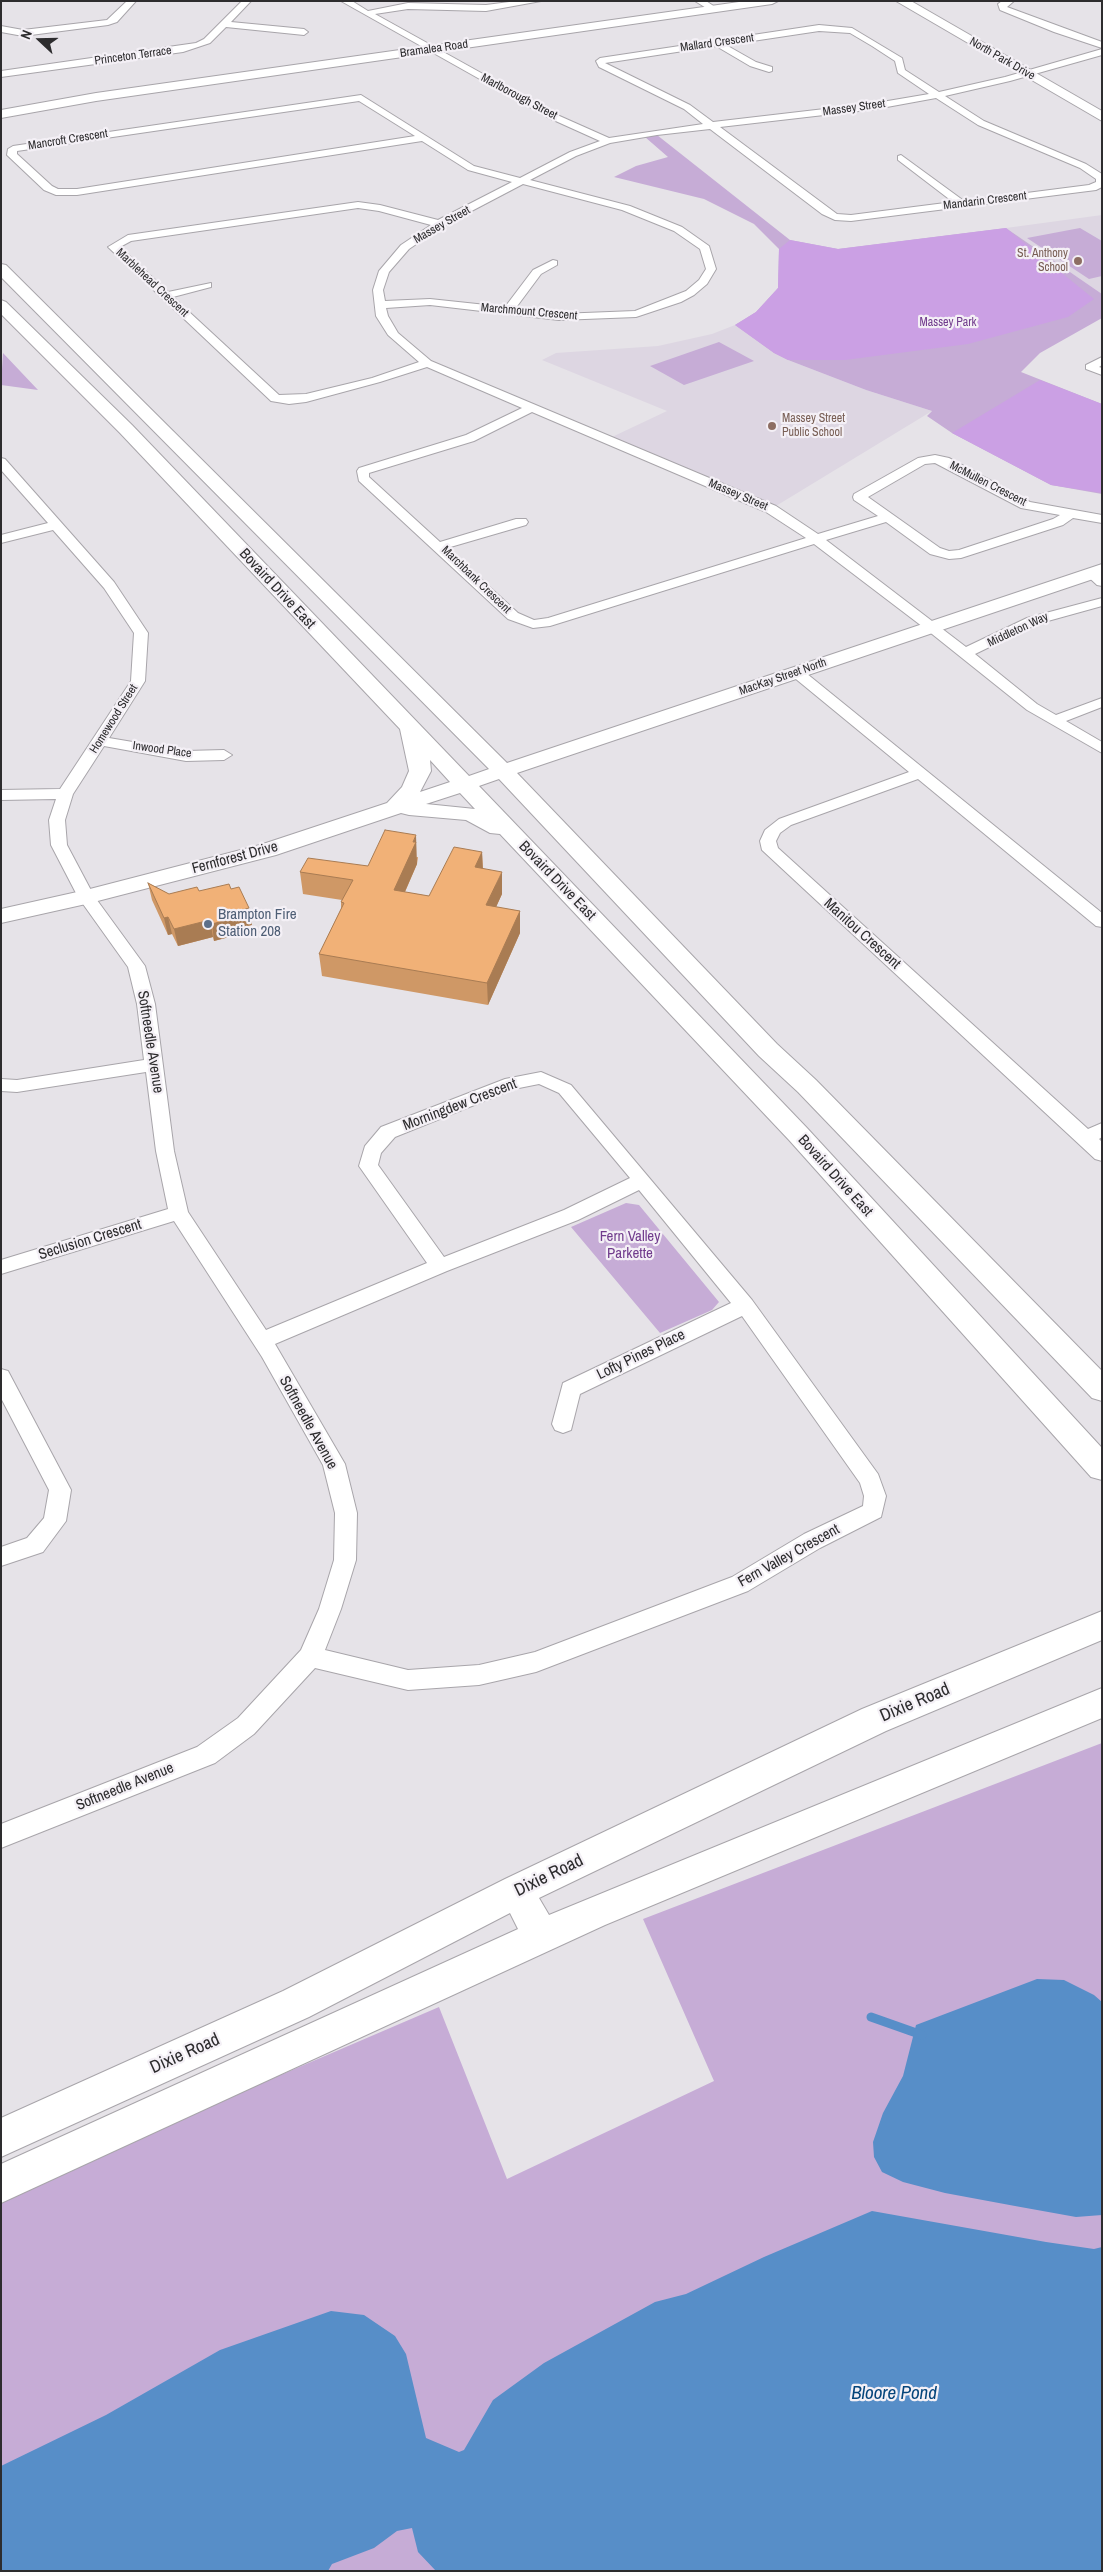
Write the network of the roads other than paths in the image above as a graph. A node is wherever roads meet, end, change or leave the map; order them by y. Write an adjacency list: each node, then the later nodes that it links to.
1 (132, 1): 12 (street)
2 (247, 1): 11 (street, Princeton Terrace)
3 (345, 1): 10 (street, Marlborough Street)
4 (536, 1): 10 (street)
5 (699, 1): 9 (street)
6 (772, 1): 9 (main road, Bramalea Road)
7 (902, 1): 19 (main road, North Park Drive)
8 (1010, 1): 15 (street)
9 (714, 9): 16 (main road, Bramalea Road)
10 (369, 14): 16 (street, Marlborough Street)
11 (224, 24): 13 (street); 20 (street, Princeton Terrace)
12 (1, 29)
13 (304, 32)
14 (717, 43): 18 (street); 21 (street, Mallard Crescent); 26 (street, Mallard Crescent)
15 (1102, 44)
16 (432, 49): 22 (main road, Bramalea Road); 28 (street, Marlborough Street)
17 (1102, 52): 19 (street, Massey Street)
18 (769, 69)
19 (1026, 73): 21 (street, Massey Street); 25 (main road, North Park Drive)
20 (1, 74)
21 (938, 96): 26 (street, Massey Street); 31 (street, Mandarin Crescent)
22 (96, 97): 23 (main road, Bramalea Road); 24 (main road, Bramalea Road)
23 (1, 107)
24 (1, 114)
25 (1102, 117)
26 (711, 125): 28 (street, Massey Street); 31 (street, Mandarin Crescent)
27 (422, 138): 27 (street, Mancroft Crescent); 30 (street, Mancroft Crescent)
28 (608, 141): 30 (street, Massey Street)
29 (901, 158): 31 (street)
30 (519, 182): 32 (street, Massey Street); 39 (street, Marchmount Crescent)
31 (960, 204)
32 (439, 224): 36 (street, Marblehead Crescent); 38 (street, Massey Street)
33 (553, 263): 39 (street)
34 (1, 268): 64 (main road, Bovaird Drive East)
35 (207, 285): 36 (street)
36 (165, 296): 41 (street, Marblehead Crescent)
37 (1, 304): 60 (main road, Bovaird Drive East)
38 (380, 305): 39 (street, Marchmount Crescent); 41 (street, Massey Street)
39 (508, 311)
40 (1102, 360): 42 (street)
41 (427, 363): 43 (street, Massey Street)
42 (1102, 372)
43 (532, 407): 51 (street, Massey Street); 52 (street, Marchbank Crescent)
44 (1, 462): 49 (street, Homewood Street)
45 (1070, 514): 46 (street, McMullen Crescent); 46 (street, McMullen Crescent); 47 (street, McMullen Crescent)
46 (888, 517): 51 (street)
47 (1102, 519)
48 (521, 522): 52 (street)
49 (57, 525): 50 (street); 61 (street, Homewood Street)
50 (1, 539)
51 (818, 540): 52 (street, Marchbank Crescent); 55 (street, Massey Street)
52 (440, 546)
53 (1098, 575): 55 (main road, MacKay Street North)
54 (1102, 602): 56 (street, Middleton Way)
55 (932, 626): 56 (street, Middleton Way); 57 (main road, MacKay Street North)
56 (964, 654): 59 (street, Middleton Way)
57 (796, 672): 64 (main road, MacKay Street North); 65 (street)
58 (1102, 702): 59 (street)
59 (1054, 720): 62 (street, Middleton Way)
60 (408, 726): 66 (main road, Bovaird Drive East); 69 (main road)
61 (101, 741): 63 (street, Inwood Place); 67 (street, Homewood Street)
62 (1102, 749)
63 (224, 755)
64 (503, 772): 66 (main road, MacKay Street North); 85 (main road, Bovaird Drive East)
65 (918, 774): 73 (street); 76 (street, Manitou Crescent)
66 (464, 786): 69 (main road, Fernforest Drive); 70 (main road, Bovaird Drive East)
67 (65, 794): 68 (street); 71 (street, Homewood Street)
68 (1, 795)
69 (395, 808): 70 (main road); 71 (main road, Fernforest Drive)
70 (515, 837): 87 (main road, Bovaird Drive East)
71 (86, 898): 72 (main road, Fernforest Drive); 74 (street, Softneedle Avenue)
72 (1, 916)
73 (1102, 922)
74 (156, 1064): 75 (street); 79 (street, Softneedle Avenue)
75 (1, 1085)
76 (1094, 1133): 77 (street, Manitou Crescent)
77 (1102, 1154)
78 (642, 1180): 80 (street); 80 (street, Morningdew Crescent); 82 (street, Fern Valley Crescent)
79 (179, 1213): 81 (street, Seclusion Crescent); 83 (street, Softneedle Avenue)
80 (440, 1266): 83 (street)
81 (1, 1267)
82 (745, 1305): 86 (street, Lofty Pines Place); 90 (street, Fern Valley Crescent)
83 (261, 1341): 90 (street, Softneedle Avenue)
84 (1, 1377): 88 (street)
85 (1102, 1390)
86 (563, 1424)
87 (1102, 1468)
88 (1, 1558)
89 (1102, 1625): 93 (main road, Dixie Road)
90 (310, 1658): 92 (street, Softneedle Avenue)
91 (1102, 1703): 94 (main road)
92 (1, 1836)
93 (517, 1891): 94 (main road); 95 (main road, Dixie Road)
94 (541, 1937): 96 (main road)
95 (1, 2138)
96 (1, 2184)

